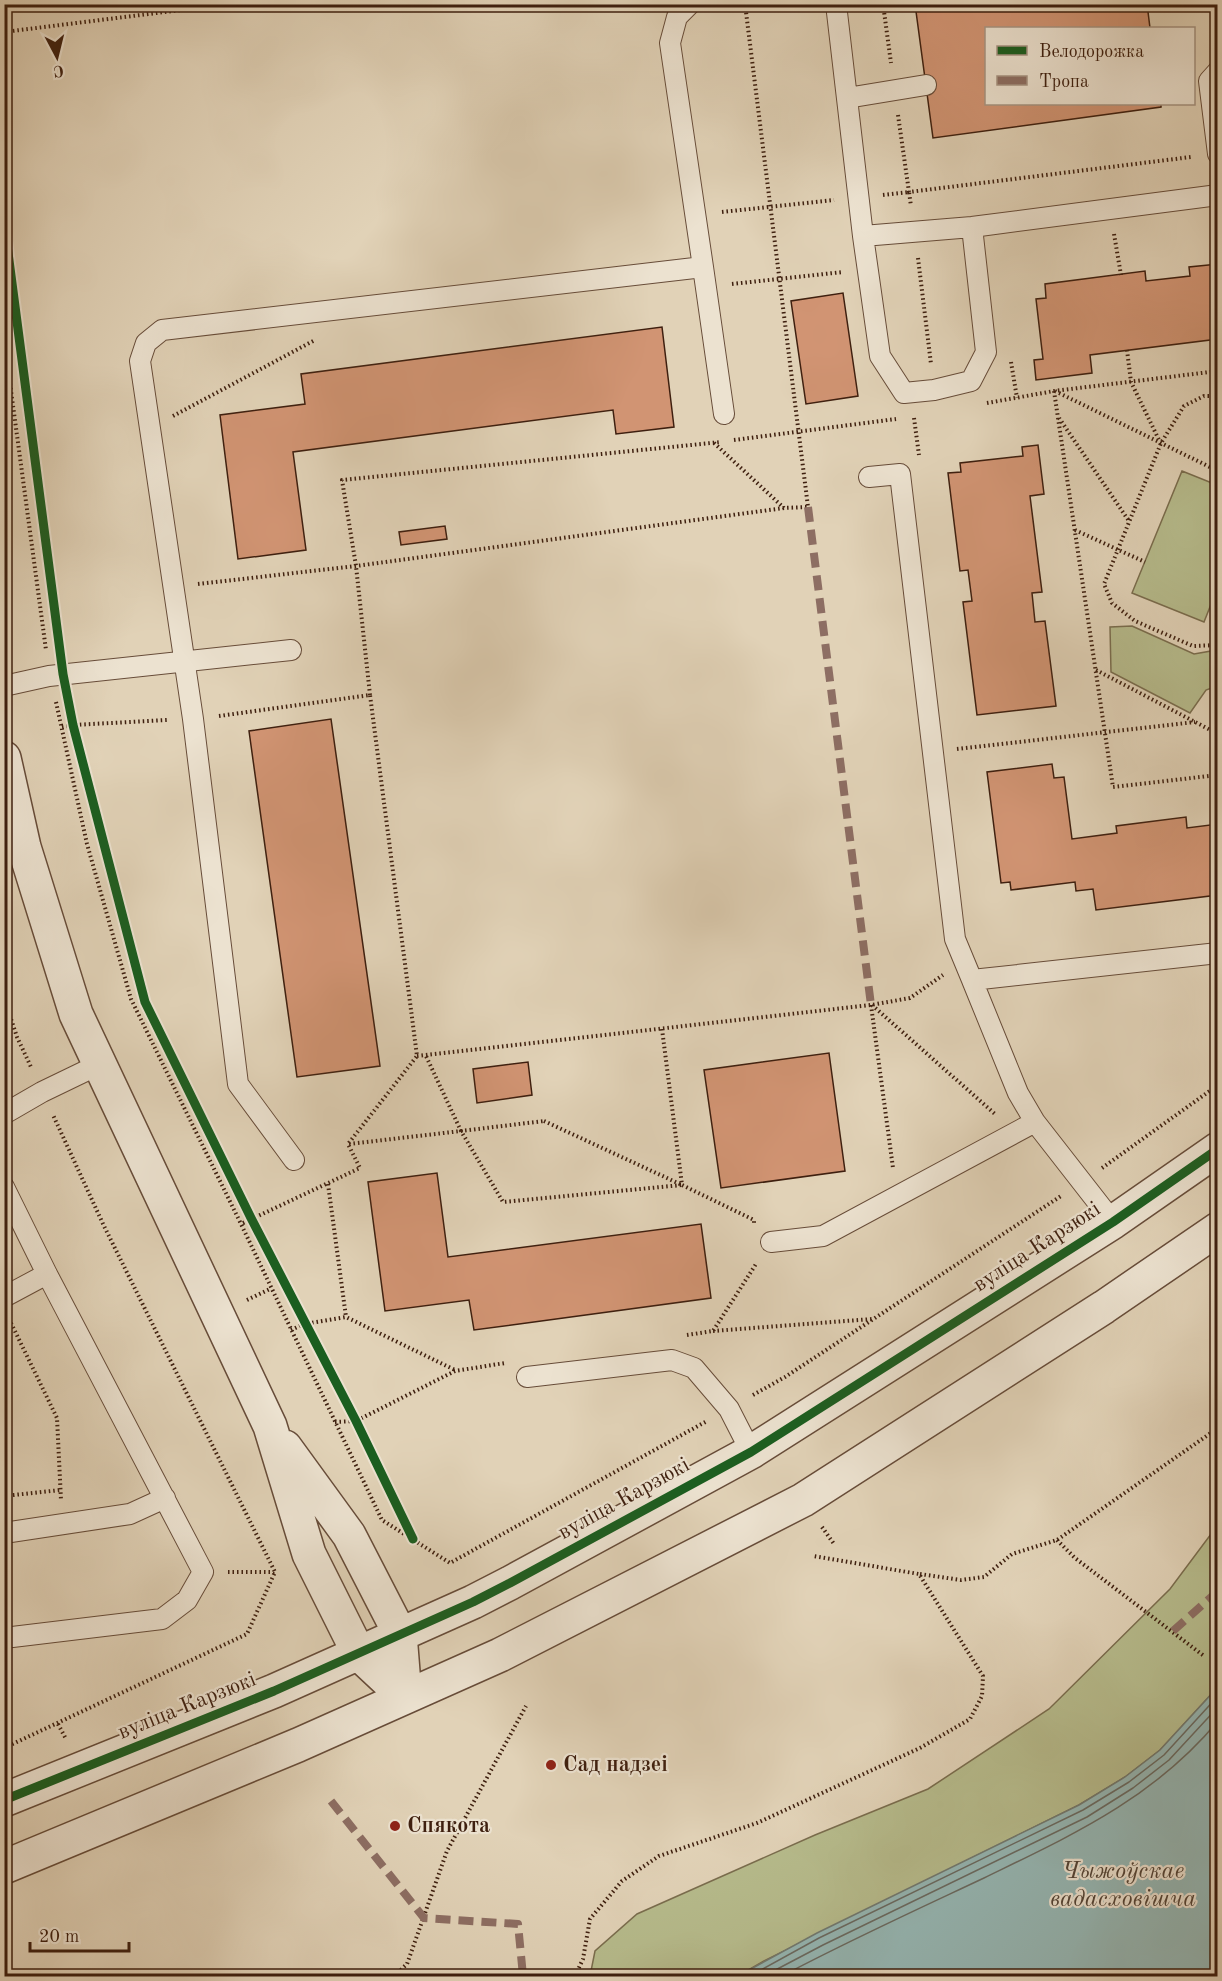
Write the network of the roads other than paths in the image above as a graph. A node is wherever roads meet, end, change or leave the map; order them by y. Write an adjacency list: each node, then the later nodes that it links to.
1 (690, 4): 10 (lane)
2 (836, 4): 5 (lane)
3 (1218, 71): 6 (lane)
4 (926, 85): 5 (lane)
5 (847, 98): 9 (lane)
6 (1218, 154)
7 (1218, 195): 8 (lane)
8 (972, 227): 9 (lane); 9 (lane)
9 (863, 236)
10 (703, 267): 11 (lane); 14 (lane)
11 (724, 414)
12 (869, 477): 18 (lane)
13 (291, 650): 14 (lane)
14 (184, 663): 15 (lane); 23 (lane)
15 (4, 686)
16 (4, 758): 19 (street)
17 (1218, 953): 18 (lane)
18 (972, 980): 21 (lane)
19 (99, 1064): 20 (lane); 31 (street)
20 (4, 1114)
21 (1035, 1122): 25 (lane); 27 (lane)
22 (1218, 1149): 25 (street, вуліца Карзюкі)
23 (294, 1160)
24 (4, 1187): 28 (lane)
25 (1113, 1222): 32 (street, вуліца Карзюкі)
26 (1218, 1229): 38 (street)
27 (771, 1242)
28 (47, 1274): 29 (lane); 33 (lane)
29 (6, 1306)
30 (528, 1377): 32 (lane)
31 (270, 1426): 35 (street); 37 (street)
32 (751, 1452): 35 (street, вуліца Карзюкі)
33 (165, 1498): 34 (lane); 36 (lane)
34 (4, 1533)
35 (400, 1634): 37 (street, вуліца Карзюкі); 38 (street)
36 (4, 1638)
37 (359, 1654): 38 (street); 39 (street, вуліца Карзюкі)
38 (405, 1697): 40 (street)
39 (4, 1800)
40 (4, 1867)

